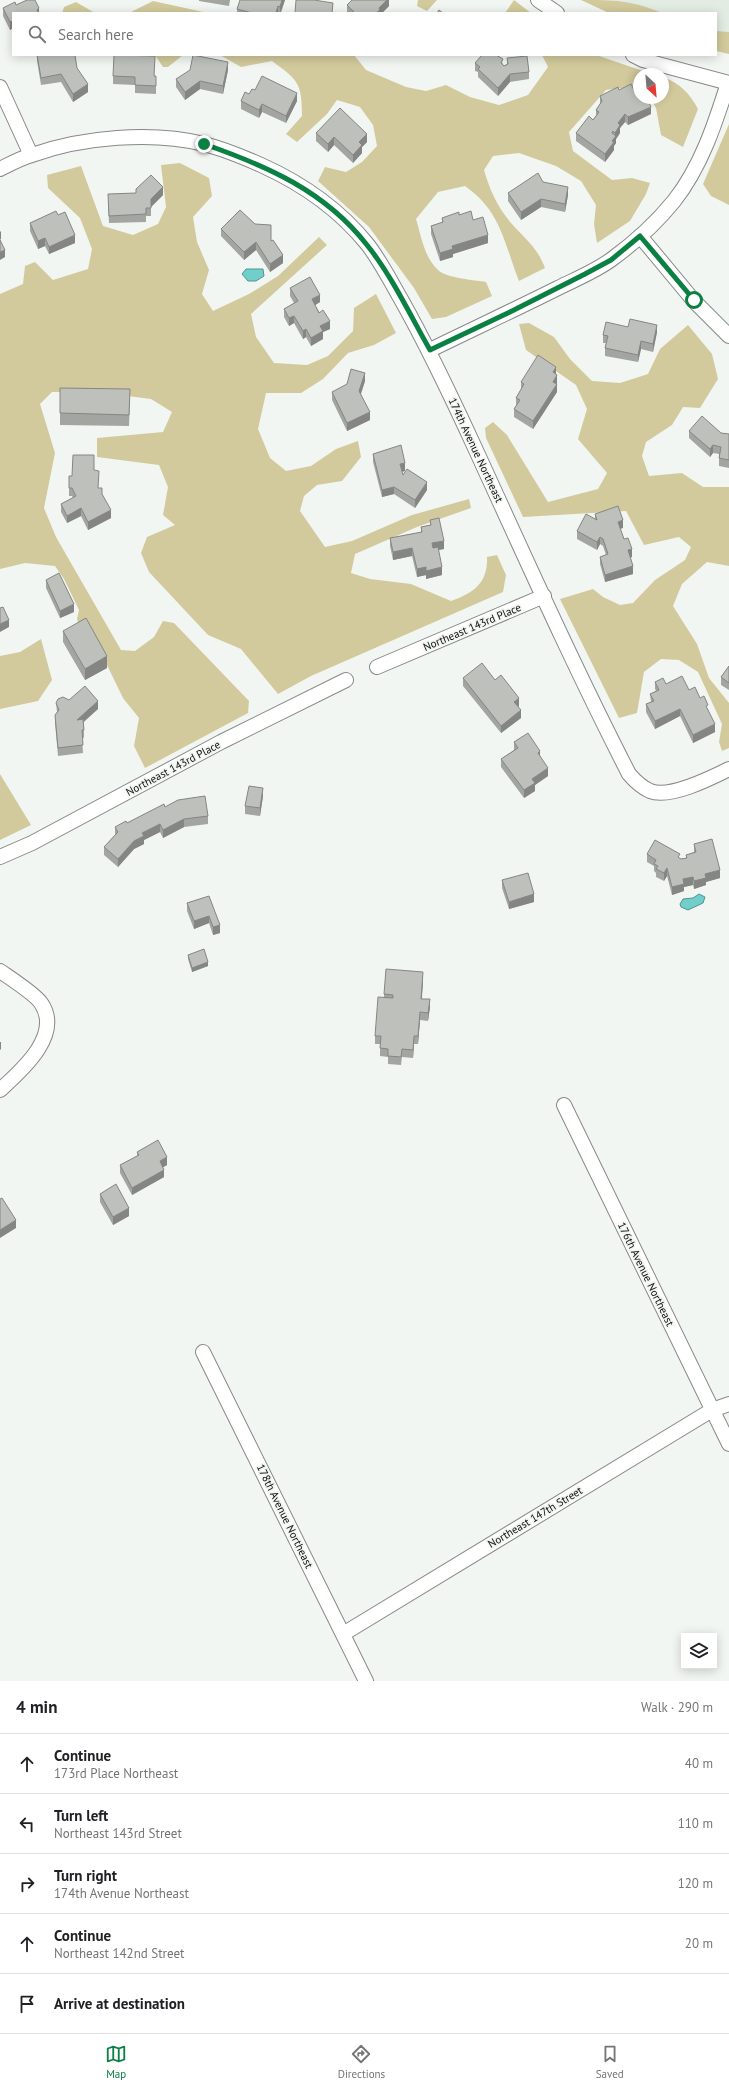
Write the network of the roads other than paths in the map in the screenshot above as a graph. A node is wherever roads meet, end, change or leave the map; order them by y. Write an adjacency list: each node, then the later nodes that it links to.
1 (538, 0): 2 (street)
2 (556, 12)
3 (635, 56): 4 (street)
4 (728, 83): 8 (street)
5 (0, 87): 6 (street)
6 (31, 155): 7 (street, 174th Avenue Northeast); 10 (street, 174th Avenue Northeast)
7 (0, 169)
8 (640, 236): 9 (street); 10 (street)
9 (729, 336)
10 (430, 350): 11 (street, 174th Avenue Northeast)
11 (544, 596): 12 (street, Northeast 143rd Place); 14 (street, 174th Avenue Northeast)
12 (377, 667)
13 (346, 680): 15 (street, Northeast 143rd Place)
14 (729, 769)
15 (0, 857)
16 (0, 970): 17 (street)
17 (0, 1090)
18 (564, 1105): 21 (street, 176th Avenue Northeast)
19 (203, 1352): 23 (street, 178th Avenue Northeast)
20 (729, 1404): 21 (street, Northeast 147th Street)
21 (712, 1410): 22 (street, 176th Avenue Northeast); 23 (street, Northeast 147th Street)
22 (729, 1444)
23 (343, 1634): 24 (street, 178th Avenue Northeast)
24 (366, 1681)

